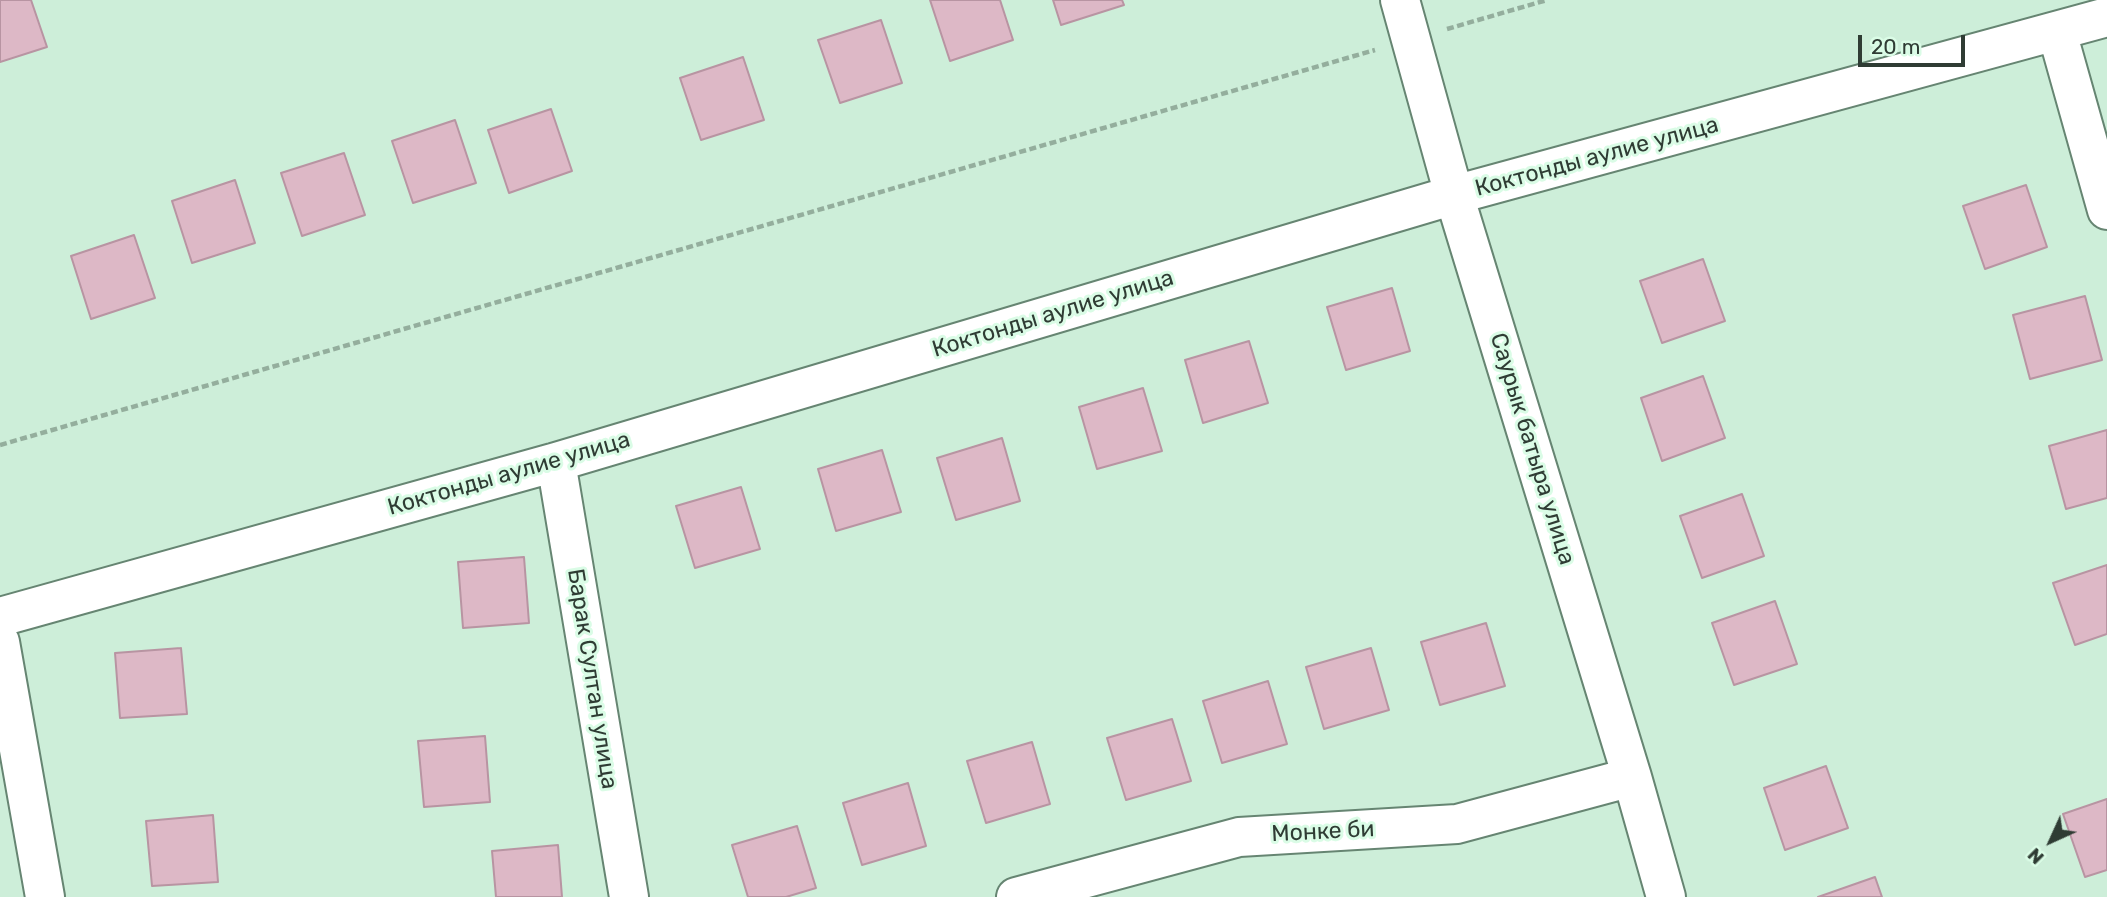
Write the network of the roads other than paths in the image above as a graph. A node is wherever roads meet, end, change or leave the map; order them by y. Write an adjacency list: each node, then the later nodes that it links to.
1 (1399, 0): 4 (street, Саурык батыра улица)
2 (2107, 18): 3 (street, Коктонды аулие улица)
3 (2057, 32): 4 (street, Коктонды аулие улица); 5 (street)
4 (1454, 195): 6 (street, Коктонды аулие улица); 9 (street, Саурык батыра улица)
5 (2107, 210)
6 (556, 462): 7 (street, Коктонды аулие улица); 11 (street, Барак Султан улица)
7 (0, 617)
8 (0, 642): 10 (street)
9 (1632, 777): 12 (street, Монке би); 13 (street, Саурык батыра улица)
10 (45, 897)
11 (629, 897)
12 (1016, 897)
13 (1666, 897)

